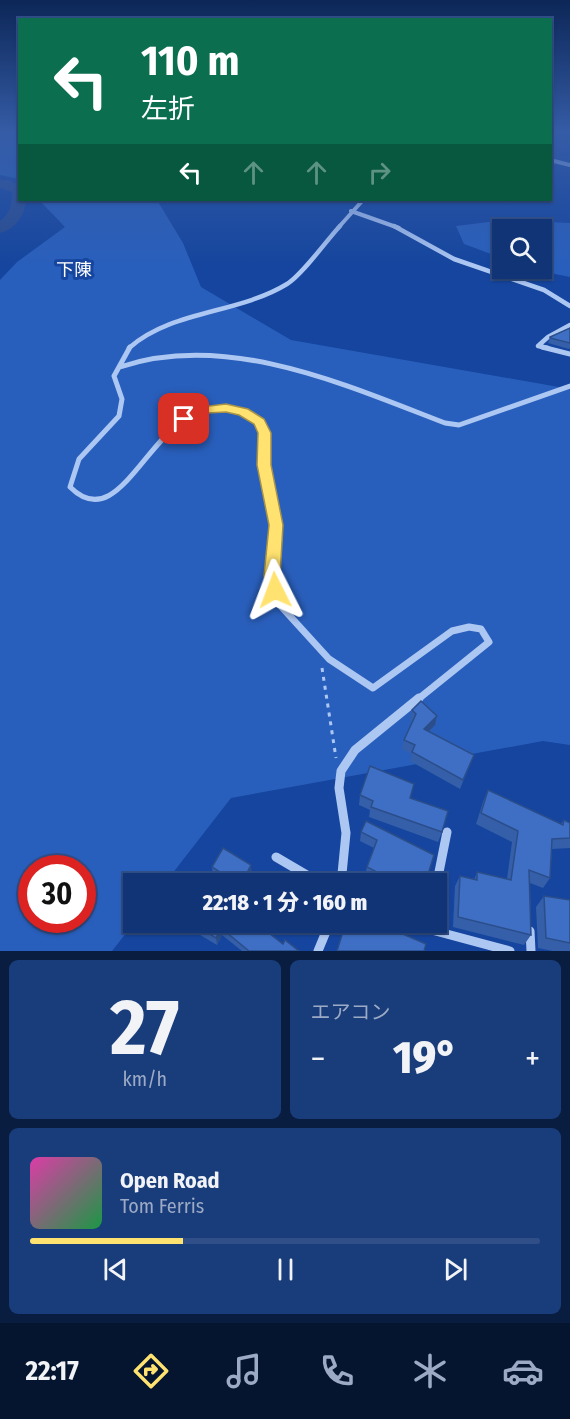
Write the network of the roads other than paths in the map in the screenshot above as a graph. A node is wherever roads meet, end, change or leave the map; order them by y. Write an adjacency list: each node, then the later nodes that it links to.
1 (362, 201): 2 (street)
2 (351, 211): 3 (street); 6 (street)
3 (570, 306)
4 (570, 325): 5 (street)
5 (570, 354)
6 (120, 367): 7 (street); 11 (street)
7 (570, 386)
8 (447, 832): 12 (street)
9 (276, 856): 10 (street)
10 (304, 873)
11 (342, 873)
12 (439, 873)
13 (530, 920): 18 (street)
14 (447, 932): 17 (street)
15 (325, 933): 16 (street)
16 (318, 951)
17 (510, 951)
18 (531, 951)

